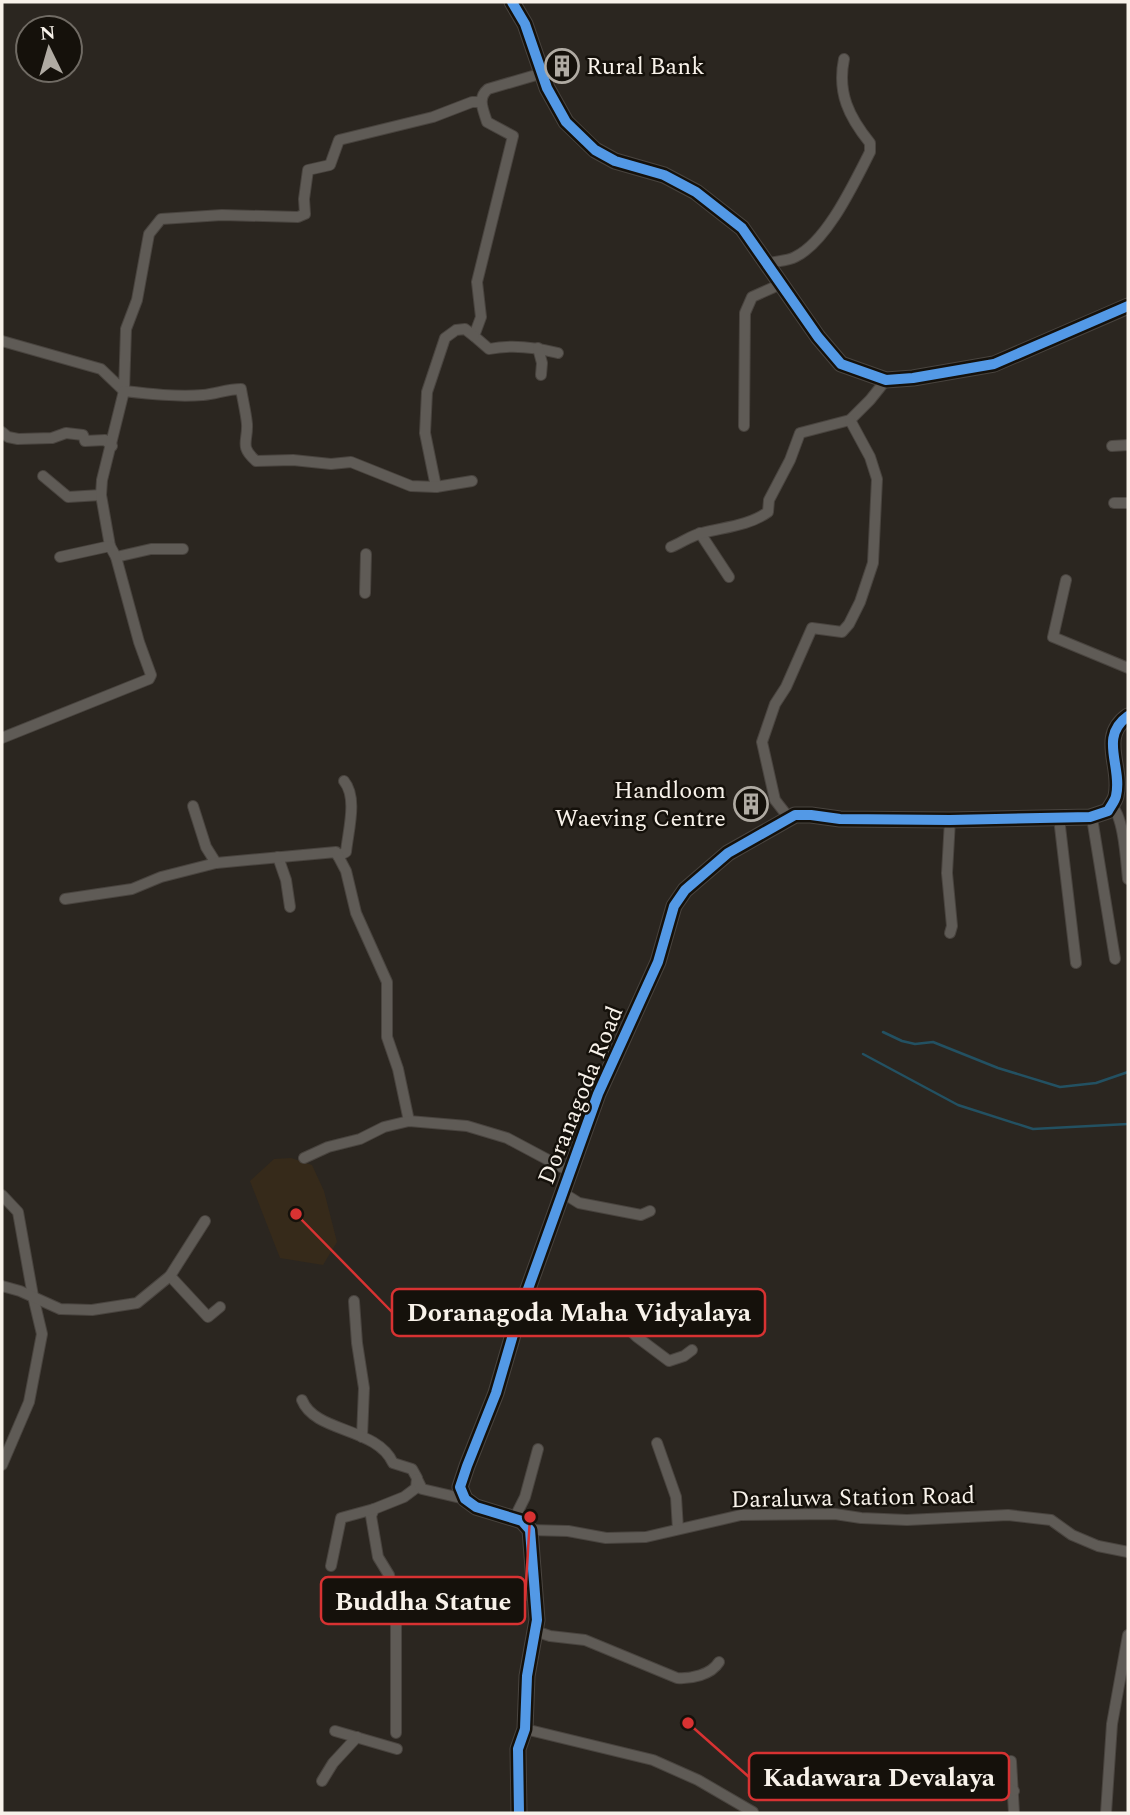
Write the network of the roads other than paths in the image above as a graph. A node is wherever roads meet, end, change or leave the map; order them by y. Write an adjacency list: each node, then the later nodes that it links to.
1 (512, 2): 3 (street)
2 (844, 59): 5 (street)
3 (543, 73): 4 (street); 5 (street)
4 (481, 102): 8 (street); 15 (street)
5 (769, 263): 6 (street)
6 (781, 284): 14 (street); 17 (street)
7 (1128, 306): 14 (street)
8 (474, 336): 10 (street); 24 (street)
9 (2, 341): 12 (street); 15 (street)
10 (538, 348): 11 (street); 13 (street)
11 (558, 353)
12 (2, 355)
13 (541, 375)
14 (886, 380): 16 (street)
15 (124, 391): 20 (street); 24 (street)
16 (850, 420): 28 (street); 45 (street)
17 (744, 426)
18 (2, 432): 20 (street)
19 (1128, 445): 21 (street)
20 (112, 446): 25 (street)
21 (1112, 446)
22 (43, 476): 25 (street)
23 (472, 481): 24 (street)
24 (436, 487)
25 (101, 495): 29 (street)
26 (1114, 503): 27 (street)
27 (1128, 503)
28 (700, 533): 30 (street); 35 (street)
29 (110, 546): 33 (street); 34 (street)
30 (671, 547)
31 (183, 549): 34 (street)
32 (366, 554): 37 (street)
33 (60, 557)
34 (116, 557): 40 (street)
35 (729, 577)
36 (1066, 580): 38 (street)
37 (365, 593)
38 (1128, 668)
39 (1128, 716): 42 (street)
40 (2, 738)
41 (344, 781): 48 (street)
42 (1111, 805): 44 (street, Doranagoda Road); 51 (street)
43 (193, 806): 50 (street)
44 (1090, 817): 46 (street, Doranagoda Road); 55 (street)
45 (789, 818): 47 (street, Doranagoda Road); 59 (street, Doranagoda Road)
46 (1059, 818): 47 (street, Doranagoda Road); 56 (street)
47 (950, 820): 54 (street)
48 (338, 856): 49 (street); 57 (street)
49 (278, 857): 50 (street); 53 (street)
50 (216, 863): 52 (street)
51 (1128, 878)
52 (65, 899)
53 (290, 907)
54 (950, 933)
55 (1115, 959)
56 (1076, 963)
57 (409, 1121): 58 (street); 59 (street)
58 (304, 1158)
59 (569, 1171): 60 (street, Doranagoda Road)
60 (562, 1193): 62 (street); 77 (street, Doranagoda Road)
61 (2, 1195): 66 (street)
62 (650, 1211)
63 (205, 1221): 64 (street)
64 (170, 1276): 66 (street); 68 (street)
65 (2, 1286): 66 (street)
66 (33, 1296): 75 (street)
67 (354, 1301): 72 (street)
68 (220, 1307)
69 (623, 1323): 70 (street)
70 (692, 1350)
71 (302, 1400): 72 (street)
72 (362, 1437): 76 (street)
73 (657, 1443): 80 (street)
74 (538, 1449): 79 (street)
75 (2, 1465)
76 (417, 1478): 77 (street); 78 (street)
77 (465, 1499): 79 (street)
78 (374, 1509): 83 (street); 89 (street)
79 (514, 1519): 81 (street)
80 (678, 1529): 81 (street, Daraluwa Station Road); 82 (street, Daraluwa Station Road)
81 (530, 1530): 84 (street)
82 (1128, 1552)
83 (331, 1566)
84 (535, 1631): 86 (street); 87 (street)
85 (1128, 1635): 99 (street)
86 (719, 1662)
87 (525, 1729): 96 (street); 97 (street)
88 (335, 1731): 90 (street)
89 (396, 1734)
90 (357, 1737): 91 (street); 94 (street)
91 (397, 1749)
92 (1011, 1761): 95 (street)
93 (990, 1777): 95 (street)
94 (322, 1781)
95 (1014, 1791): 98 (street)
96 (753, 1812)
97 (519, 1813)
98 (1014, 1813)
99 (1107, 1813)

